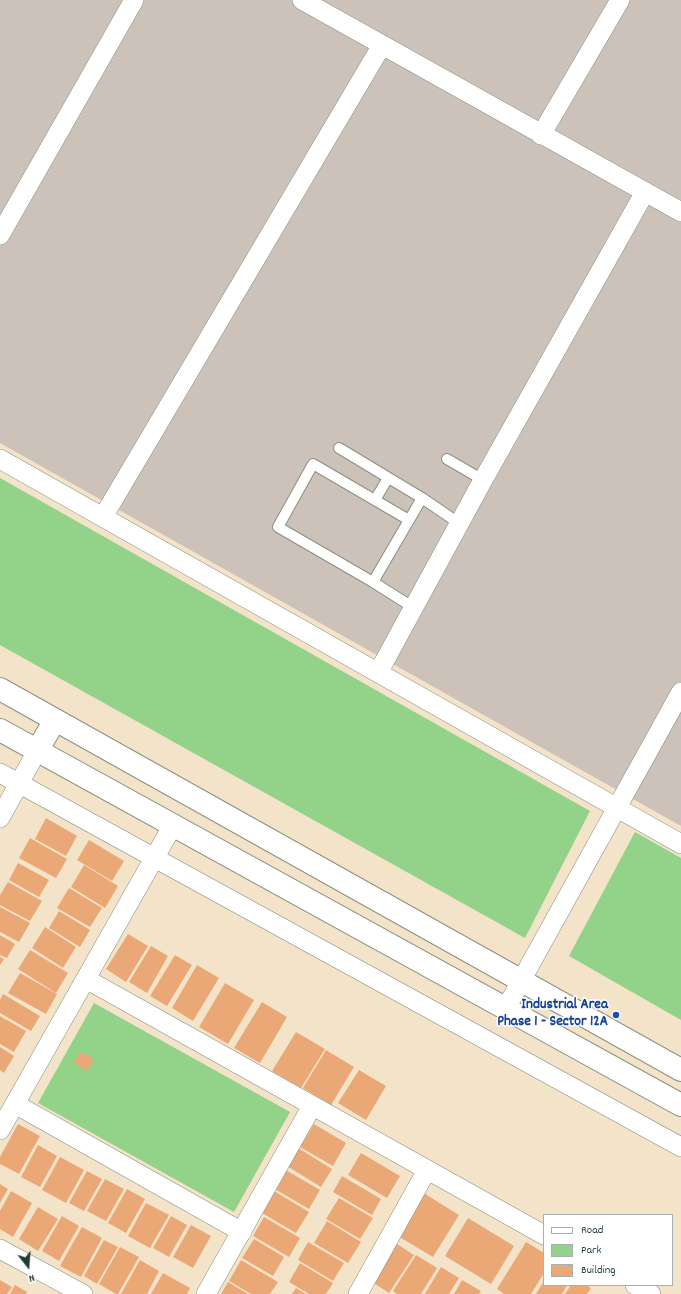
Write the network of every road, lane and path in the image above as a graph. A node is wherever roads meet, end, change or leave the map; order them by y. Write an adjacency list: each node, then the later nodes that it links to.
1 (134, 0): 8 (street)
2 (302, 0): 4 (street)
3 (620, 0): 5 (street)
4 (382, 45): 5 (street); 16 (street)
5 (541, 135): 6 (street)
6 (644, 192): 7 (street); 13 (street)
7 (681, 212)
8 (0, 235)
9 (339, 448): 12 (lane)
10 (0, 459): 16 (street)
11 (447, 459): 13 (lane)
12 (388, 478): 14 (lane); 15 (lane)
13 (483, 480): 18 (street)
14 (422, 498): 17 (lane); 18 (lane)
15 (375, 500): 17 (lane); 19 (lane)
16 (103, 517): 21 (street)
17 (409, 520): 19 (lane)
18 (460, 524): 20 (street)
19 (373, 582): 20 (lane)
20 (414, 608): 21 (street)
21 (378, 673): 29 (street)
22 (0, 690): 24 (street)
23 (681, 692): 29 (street)
24 (55, 720): 26 (street); 35 (street)
25 (0, 730): 26 (street)
26 (37, 751): 28 (street); 31 (street)
27 (0, 773): 28 (street)
28 (19, 784): 30 (street); 33 (street)
29 (617, 808): 32 (street); 35 (street)
30 (0, 818)
31 (173, 825): 33 (street); 36 (street)
32 (681, 844)
33 (155, 857): 34 (street); 42 (street)
34 (86, 979): 38 (street); 40 (street)
35 (522, 980): 36 (street); 37 (street)
36 (506, 1008): 39 (street)
37 (681, 1070)
38 (15, 1104): 41 (street); 44 (street)
39 (681, 1105)
40 (312, 1106): 43 (street); 44 (street)
41 (0, 1130)
42 (681, 1147)
43 (427, 1170): 45 (street); 48 (street)
44 (242, 1232): 50 (street)
45 (543, 1234)
46 (0, 1249): 49 (street)
47 (637, 1286): 51 (street)
48 (360, 1293)
49 (83, 1294)
50 (206, 1294)
51 (651, 1294)

